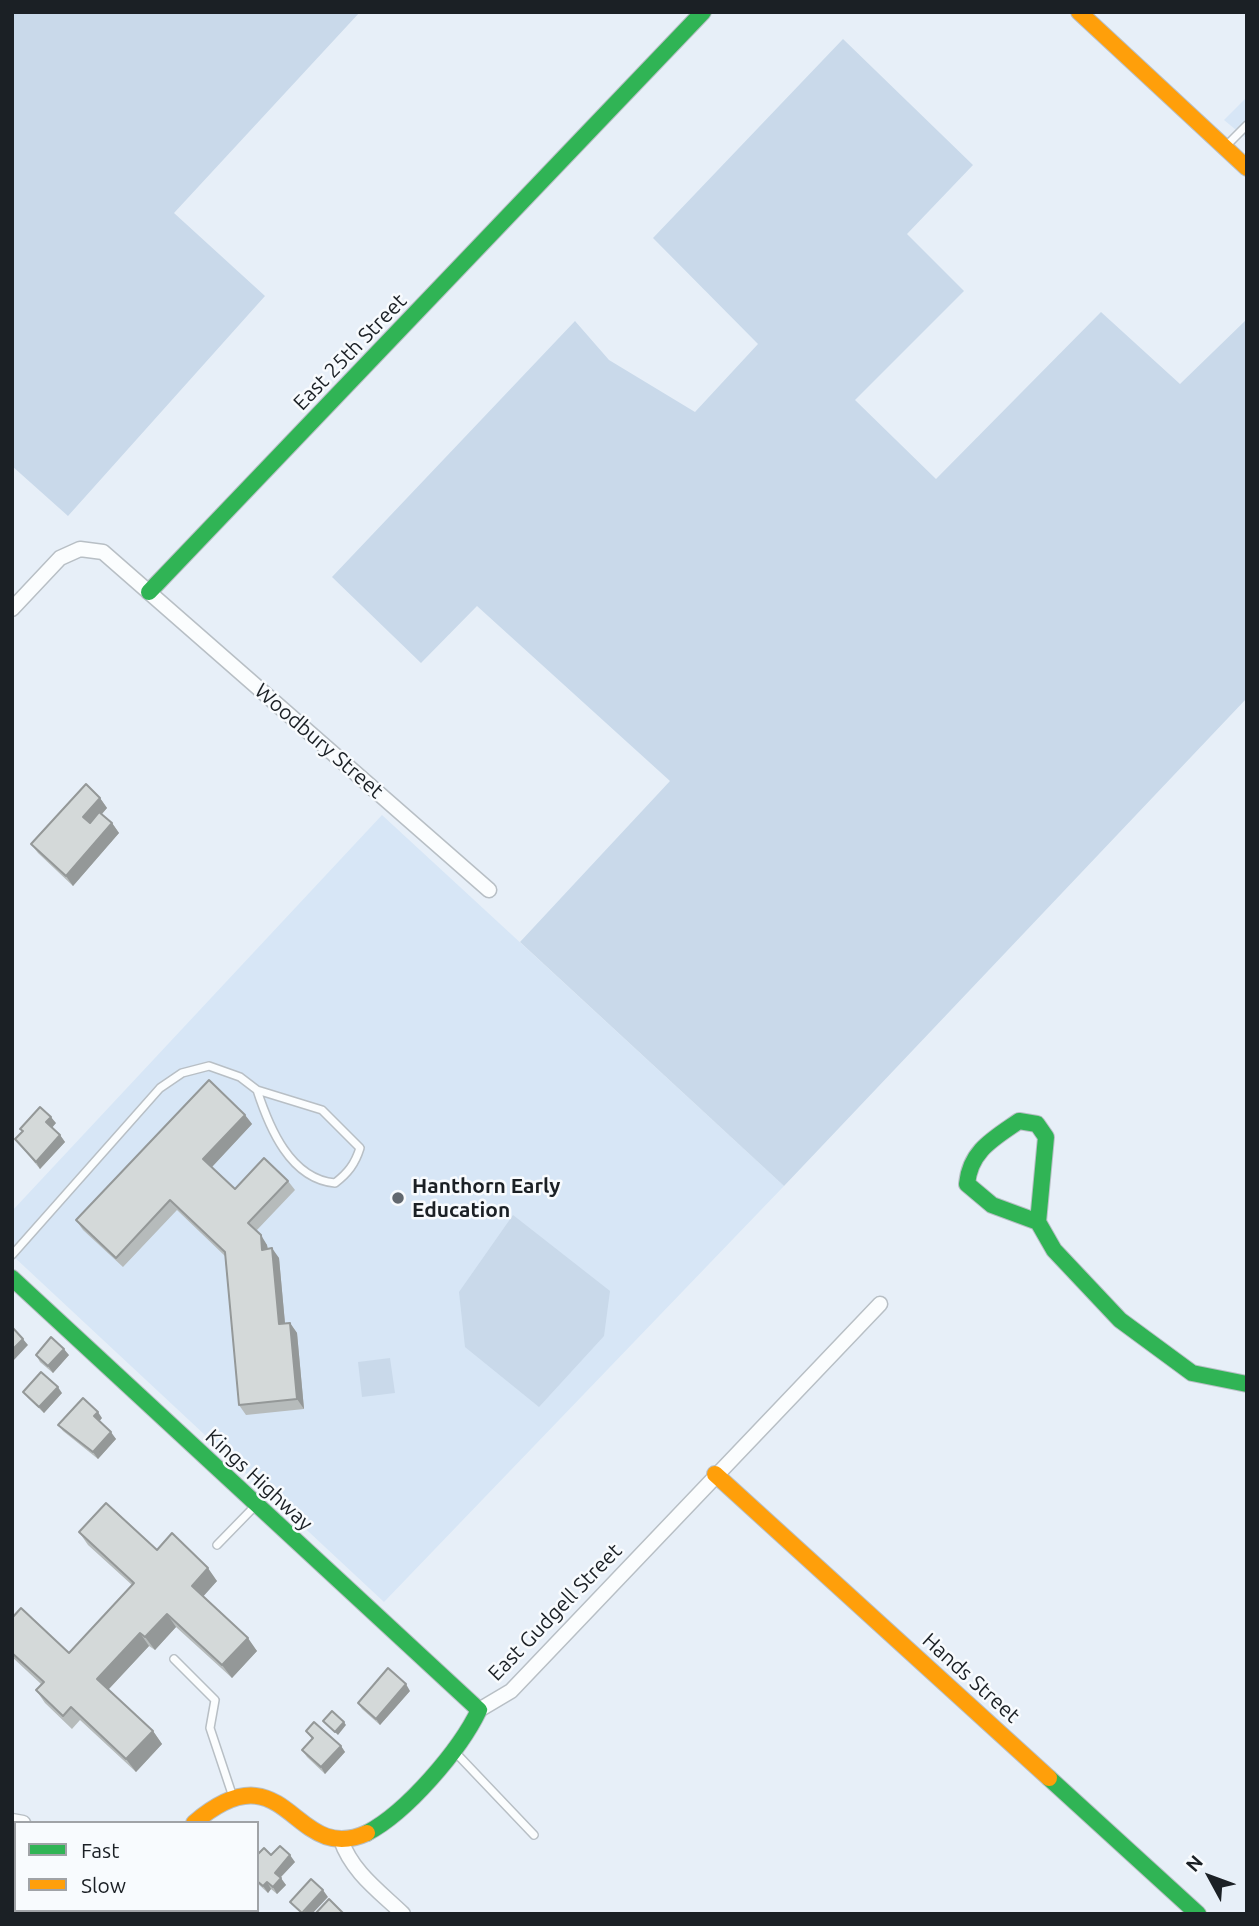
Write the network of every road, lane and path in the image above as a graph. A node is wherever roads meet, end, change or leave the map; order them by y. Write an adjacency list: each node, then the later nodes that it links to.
1 (703, 12): 6 (street, East 25th Street)
2 (1079, 12): 4 (street)
3 (1247, 125): 4 (lane)
4 (1224, 148): 5 (street)
5 (1247, 168)
6 (149, 592): 7 (street); 8 (street, Woodbury Street)
7 (12, 609)
8 (489, 890)
9 (257, 1090): 9 (lane); 11 (lane)
10 (1038, 1222): 10 (street); 14 (street)
11 (12, 1255)
12 (12, 1278): 16 (street, Kings Highway)
13 (880, 1304): 15 (street, East Gudgell Street)
14 (1247, 1384)
15 (715, 1474): 19 (street, East Gudgell Street); 26 (street, Hands Street)
16 (256, 1506): 17 (lane); 19 (street, Kings Highway)
17 (217, 1545)
18 (173, 1659): 21 (lane)
19 (479, 1710): 20 (street, East Gudgell Street)
20 (452, 1750): 23 (lane); 24 (street, East Gudgell Street)
21 (233, 1795): 22 (street); 24 (street)
22 (196, 1821)
23 (534, 1835)
24 (341, 1840): 25 (street)
25 (403, 1914)
26 (1198, 1914)

